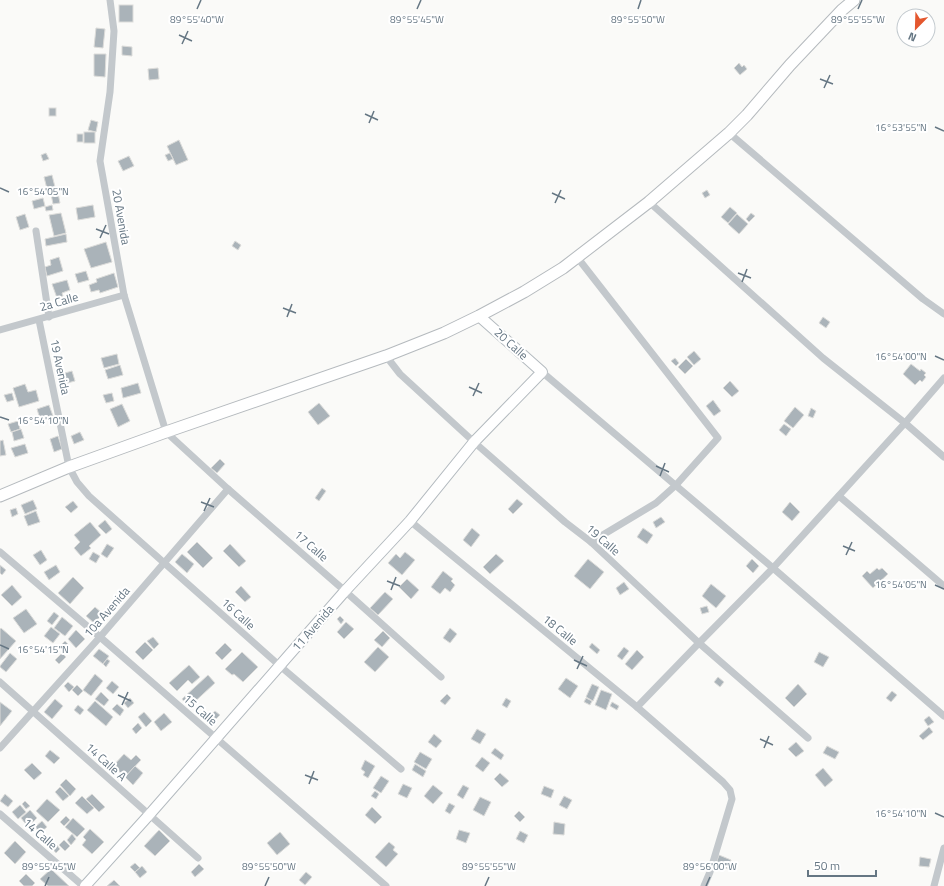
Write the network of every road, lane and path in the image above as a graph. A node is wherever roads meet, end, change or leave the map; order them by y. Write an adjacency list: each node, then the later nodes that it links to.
1 (110, 0): 7 (street, 20 Avenida)
2 (854, 0): 3 (main road)
3 (729, 133): 4 (main road); 8 (street)
4 (649, 202): 6 (main road); 16 (street)
5 (36, 231): 10 (street)
6 (578, 257): 9 (main road); 21 (street)
7 (124, 295): 10 (street, 2a Calle); 17 (street, 20 Avenida)
8 (944, 314)
9 (480, 316): 13 (main road); 14 (street, 20 Calle)
10 (49, 317): 11 (street, 2a Calle)
11 (39, 320): 12 (street, 2a Calle); 20 (street, 19 Avenida)
12 (0, 330)
13 (386, 356): 17 (main road); 18 (street, 19 Calle)
14 (542, 372): 18 (street, 11 Avenida); 21 (street)
15 (944, 378): 16 (street)
16 (905, 423): 19 (street); 24 (street)
17 (166, 432): 20 (main road); 22 (street, 17 Calle)
18 (474, 442): 25 (street, 11 Avenida); 26 (street, 19 Calle)
19 (944, 457)
20 (69, 466): 23 (main road); 28 (street, 16 Calle)
21 (676, 485): 26 (street); 29 (street)
22 (228, 489): 28 (street, 10a Avenida); 31 (street, 17 Calle)
23 (0, 496)
24 (839, 496): 29 (street); 30 (street)
25 (410, 521): 31 (street, 11 Avenida); 37 (street, 18 Calle)
26 (591, 542): 33 (street, 19 Calle)
27 (0, 552): 32 (street, 15 Calle)
28 (164, 563): 32 (street, 10a Avenida); 34 (street, 16 Calle)
29 (774, 568): 33 (street); 39 (street)
30 (944, 586)
31 (345, 591): 34 (street, 11 Avenida); 35 (street, 17 Calle)
32 (100, 637): 38 (street, 10a Avenida); 41 (street, 15 Calle)
33 (698, 643): 37 (street); 40 (street, 19 Calle)
34 (280, 666): 41 (street, 11 Avenida); 43 (street, 16 Calle)
35 (441, 677)
36 (0, 682): 38 (street, 14 Calle A)
37 (638, 707): 50 (street, 18 Calle)
38 (33, 711): 42 (street, 10a Avenida); 45 (street, 14 Calle A)
39 (944, 716)
40 (808, 738)
41 (216, 739): 45 (street, 11 Avenida); 49 (street, 15 Calle)
42 (0, 748)
43 (401, 769)
44 (0, 814): 48 (street, 14 Calle)
45 (149, 815): 47 (street, 14 Calle A); 48 (street, 11 Avenida)
46 (944, 848): 51 (street)
47 (198, 858)
48 (84, 886)
49 (386, 886)
50 (704, 886)
51 (934, 886)

